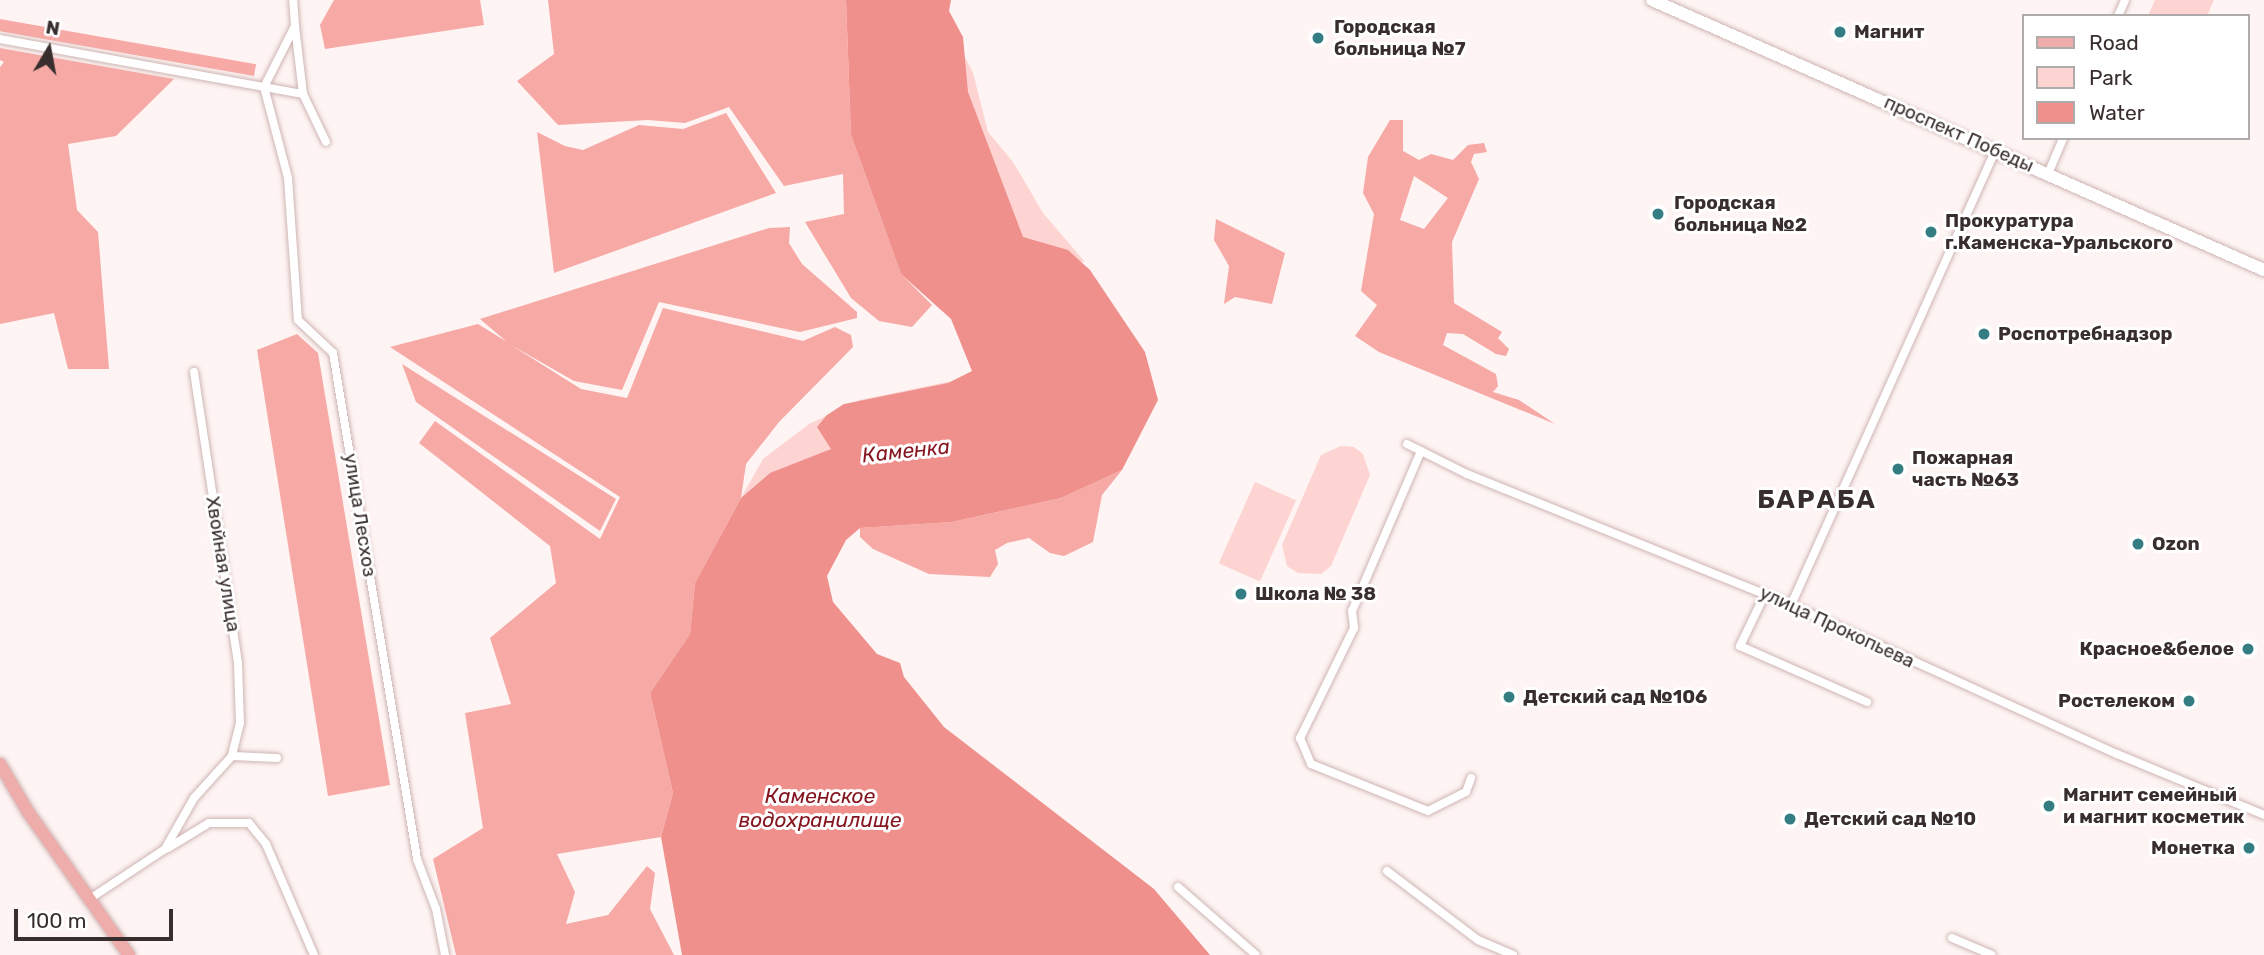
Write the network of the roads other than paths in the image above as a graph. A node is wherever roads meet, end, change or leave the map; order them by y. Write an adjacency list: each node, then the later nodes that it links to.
1 (293, 0): 3 (street)
2 (1652, 0): 9 (street, проспект Победы)
3 (295, 26): 5 (street); 6 (street)
4 (0, 39): 5 (street)
5 (264, 87): 6 (street); 30 (street, улица Лесхоз)
6 (303, 94): 8 (street)
7 (2062, 140): 10 (street)
8 (326, 142)
9 (1995, 152): 10 (street, проспект Победы); 16 (street)
10 (2048, 174): 11 (street, проспект Победы)
11 (2264, 270)
12 (194, 372): 18 (street, Хвойная улица)
13 (1407, 444): 14 (street, улица Прокопьева)
14 (1421, 451): 15 (street, улица Прокопьева); 21 (street)
15 (1765, 594): 16 (street, улица Прокопьева); 17 (street)
16 (1791, 605): 22 (street, улица Прокопьева)
17 (1867, 702)
18 (232, 756): 19 (street); 23 (street)
19 (277, 758)
20 (0, 764): 26 (main road)
21 (1471, 778)
22 (2264, 815)
23 (165, 849): 26 (street); 29 (street)
24 (1387, 871): 32 (street)
25 (1178, 887): 31 (street)
26 (88, 900): 28 (main road)
27 (1952, 938): 33 (street)
28 (128, 955)
29 (314, 955)
30 (445, 955)
31 (1256, 955)
32 (1513, 955)
33 (1992, 955)

